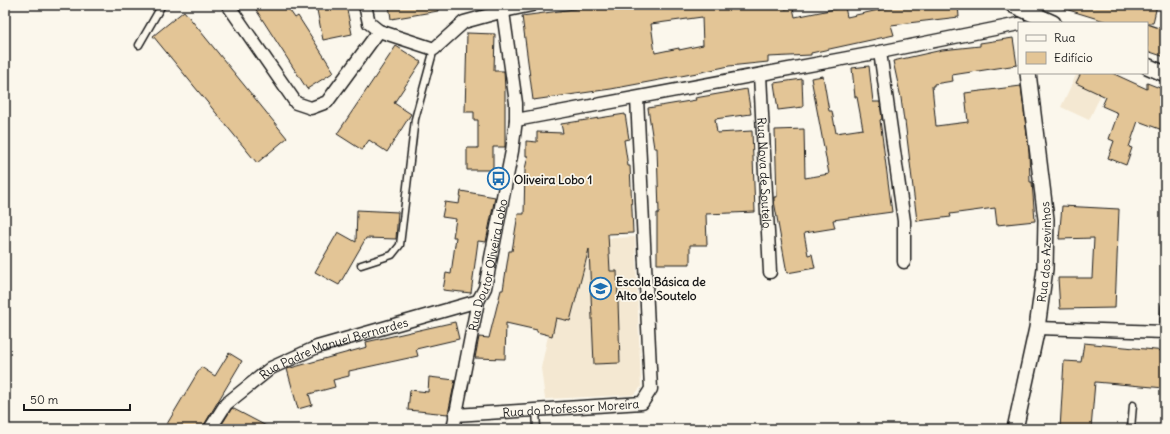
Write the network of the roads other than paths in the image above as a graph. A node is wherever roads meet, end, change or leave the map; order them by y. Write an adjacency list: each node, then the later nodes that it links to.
1 (162, 5): 11 (lane)
2 (228, 5): 10 (street)
3 (365, 5): 10 (street)
4 (532, 5): 6 (street)
5 (1016, 6): 7 (street); 8 (street)
6 (503, 8): 12 (street); 19 (street, Rua Doutor Oliveira Lobo)
7 (1020, 22)
8 (1051, 22)
9 (1018, 23): 13 (street)
10 (380, 31): 12 (street)
11 (139, 45)
12 (434, 49): 21 (lane)
13 (880, 52): 15 (street); 20 (street)
14 (1148, 66): 17 (street)
15 (760, 74): 18 (street); 22 (street, Rua Nova de Soutelo)
16 (1028, 74): 25 (street, Rua dos Azevinhos)
17 (1165, 74)
18 (637, 98): 19 (street); 28 (street, Rua do Professor Moreira)
19 (516, 120): 23 (street, Rua Doutor Oliveira Lobo)
20 (904, 262)
21 (361, 265)
22 (770, 272)
23 (478, 301): 29 (street, Rua Doutor Oliveira Lobo); 30 (street, Rua Padre Manuel Bernardes)
24 (1165, 306): 26 (lane)
25 (1037, 328): 26 (street); 33 (street, Rua dos Azevinhos)
26 (1164, 332)
27 (1133, 405): 34 (lane)
28 (536, 410): 29 (street, Rua do Professor Moreira); 32 (lane)
29 (455, 415): 31 (street, Rua Doutor Oliveira Lobo)
30 (210, 429)
31 (453, 429)
32 (537, 429)
33 (1015, 429)
34 (1131, 429)

